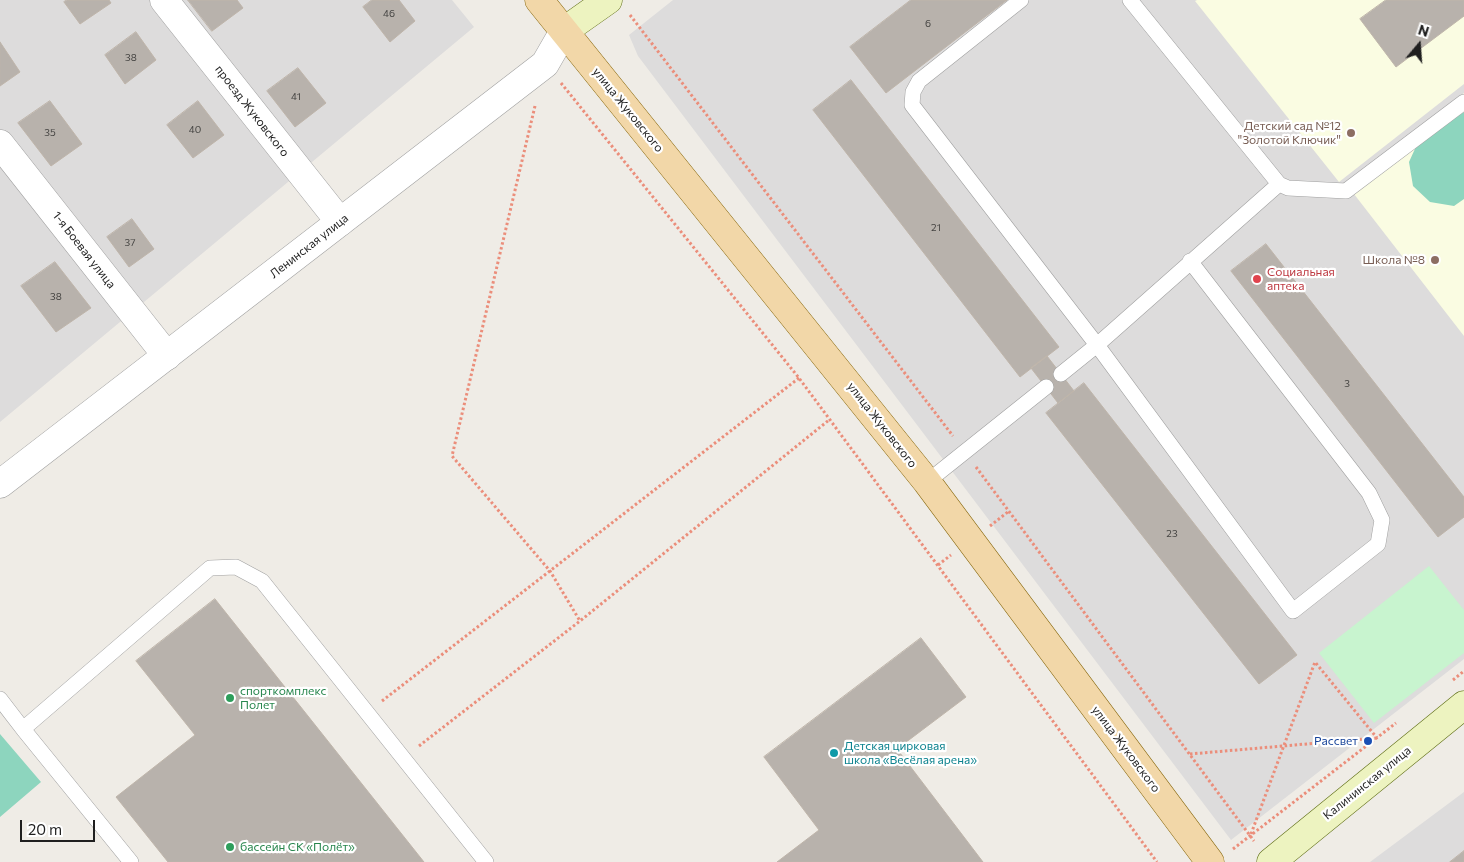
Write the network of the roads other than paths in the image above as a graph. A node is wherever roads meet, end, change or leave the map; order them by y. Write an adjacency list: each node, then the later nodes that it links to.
1 (164, 0): 10 (street, проезд Жуковского)
2 (539, 0): 6 (main road, улица Жуковского)
3 (1021, 0): 12 (lane)
4 (1130, 0): 9 (lane)
5 (616, 4): 6 (main road, Ленинская улица)
6 (564, 31): 10 (street, Ленинская улица); 16 (main road, улица Жуковского)
7 (1464, 102): 9 (lane)
8 (0, 144): 13 (street, 1-я Боевая улица)
9 (1279, 184): 11 (lane)
10 (340, 222): 13 (street, Ленинская улица)
11 (1190, 262): 12 (lane); 12 (lane)
12 (1097, 346): 14 (lane)
13 (167, 356): 17 (street, Ленинская улица)
14 (1061, 374)
15 (1046, 387): 16 (lane)
16 (927, 482): 22 (main road, улица Жуковского)
17 (0, 484)
18 (0, 699): 20 (lane)
19 (1464, 705): 21 (main road, Калининская улица)
20 (23, 729): 23 (lane); 24 (lane)
21 (1263, 852)
22 (1220, 857)
23 (131, 862)
24 (486, 862)

